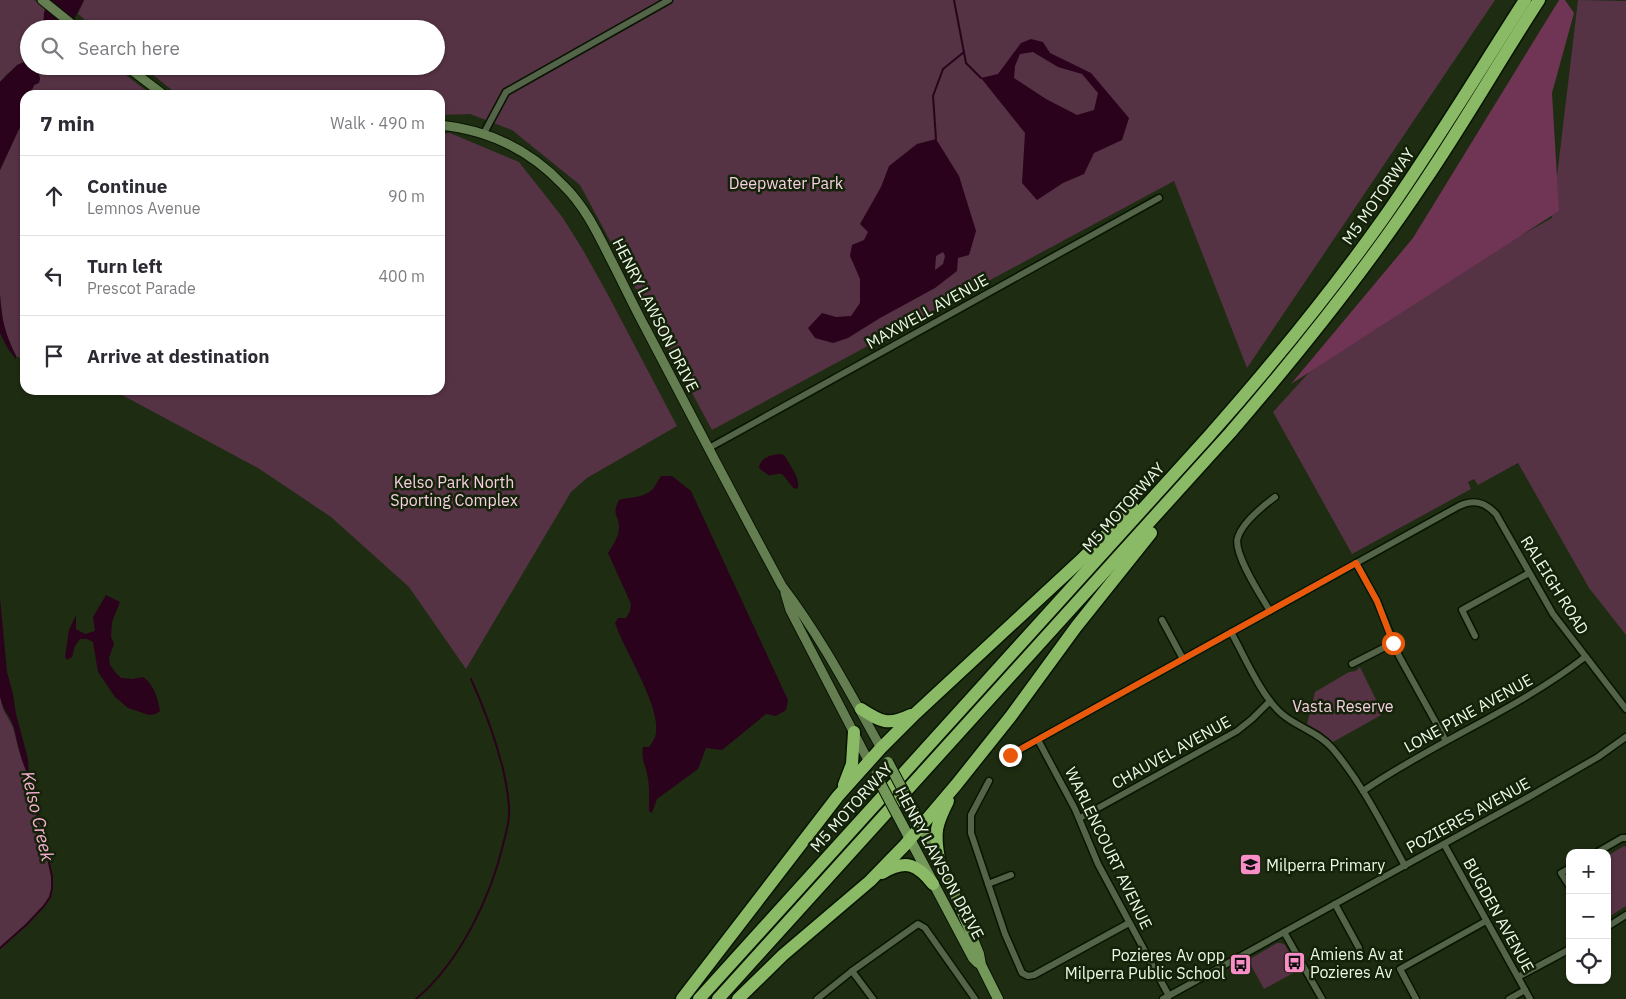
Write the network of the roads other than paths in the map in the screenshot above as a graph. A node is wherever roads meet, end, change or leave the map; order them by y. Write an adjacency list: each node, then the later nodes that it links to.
1 (42, 0): 5 (main road)
2 (669, 0): 10 (street)
3 (1525, 0): 6 (highway, M5 MOTORWAY)
4 (1539, 0): 6 (highway, M5 MOTORWAY)
5 (67, 20)
6 (1512, 31): 12 (highway, M5 MOTORWAY); 13 (highway, M5 MOTORWAY)
7 (138, 75): 8 (main road)
8 (157, 90)
9 (445, 126): 10 (main road, HENRY LAWSON DRIVE)
10 (484, 133): 14 (main road, HENRY LAWSON DRIVE)
11 (1159, 198): 14 (street, MAXWELL AVENUE)
12 (1239, 402): 30 (highway); 70 (highway, M5 MOTORWAY)
13 (1230, 433): 39 (highway); 71 (highway, M5 MOTORWAY)
14 (709, 448): 18 (main road, HENRY LAWSON DRIVE)
15 (1275, 497): 19 (street)
16 (1356, 563): 17 (street, RALEIGH ROAD); 19 (street); 23 (street)
17 (1529, 572): 22 (street); 24 (street, RALEIGH ROAD)
18 (782, 586): 28 (main road, HENRY LAWSON DRIVE); 31 (main road, HENRY LAWSON DRIVE)
19 (1270, 611): 21 (street)
20 (1162, 620): 25 (street)
21 (1231, 632): 25 (street); 27 (street)
22 (1475, 636)
23 (1393, 643): 26 (street); 34 (street)
24 (1585, 657): 29 (street, RALEIGH ROAD); 34 (street, LONE PINE AVENUE)
25 (1183, 659): 33 (street)
26 (1352, 664)
27 (1270, 701): 40 (street); 42 (street, CHAUVEL AVENUE)
28 (860, 709): 30 (highway); 35 (main road, HENRY LAWSON DRIVE)
29 (1626, 709)
30 (916, 713): 35 (highway)
31 (854, 732): 37 (main road, HENRY LAWSON DRIVE); 41 (highway)
32 (1626, 737): 46 (street, POZIERES AVENUE)
33 (1038, 740): 36 (street); 42 (street, WARLENCOURT AVENUE)
34 (1446, 741): 40 (street, LONE PINE AVENUE)
35 (881, 748): 37 (highway); 43 (main road, HENRY LAWSON DRIVE, bridge)
36 (1010, 755)
37 (869, 762): 41 (highway); 44 (main road, HENRY LAWSON DRIVE, bridge)
38 (989, 781): 55 (street)
39 (956, 785): 43 (highway); 48 (highway)
40 (1363, 791): 49 (street)
41 (838, 796): 69 (highway)
42 (1080, 818): 59 (street, WARLENCOURT AVENUE)
43 (921, 825): 44 (highway); 48 (main road, HENRY LAWSON DRIVE)
44 (909, 838): 53 (highway); 54 (main road, HENRY LAWSON DRIVE)
45 (1626, 838): 47 (street)
46 (1444, 844): 49 (street, POZIERES AVENUE); 58 (street, BUGDEN AVENUE)
47 (1603, 849)
48 (939, 859): 64 (main road, HENRY LAWSON DRIVE)
49 (1405, 866): 56 (street, POZIERES AVENUE)
50 (1566, 870): 52 (street)
51 (1011, 875): 55 (street)
52 (1566, 880)
53 (870, 881): 54 (highway); 72 (highway)
54 (933, 884): 64 (main road, HENRY LAWSON DRIVE)
55 (988, 884): 59 (street)
56 (1335, 904): 61 (street, POZIERES AVENUE); 63 (street)
57 (1626, 915): 60 (street)
58 (1486, 920): 66 (street, BUGDEN AVENUE); 78 (street)
59 (1129, 923): 68 (street, WARLENCOURT AVENUE)
60 (1611, 924)
61 (1284, 932): 68 (street, POZIERES AVENUE); 77 (street)
62 (1566, 951): 66 (street)
63 (1361, 958)
64 (981, 965): 76 (main road, HENRY LAWSON DRIVE)
65 (852, 971): 73 (street); 74 (street); 75 (street)
66 (1518, 977): 67 (street, BUGDEN AVENUE)
67 (1525, 990): 79 (street); 80 (street, BUGDEN AVENUE)
68 (1166, 997)
69 (682, 999)
70 (699, 999)
71 (718, 999)
72 (738, 999)
73 (817, 999)
74 (873, 999)
75 (975, 999)
76 (998, 999)
77 (1322, 999)
78 (1416, 999)
79 (1510, 999)
80 (1530, 999)

